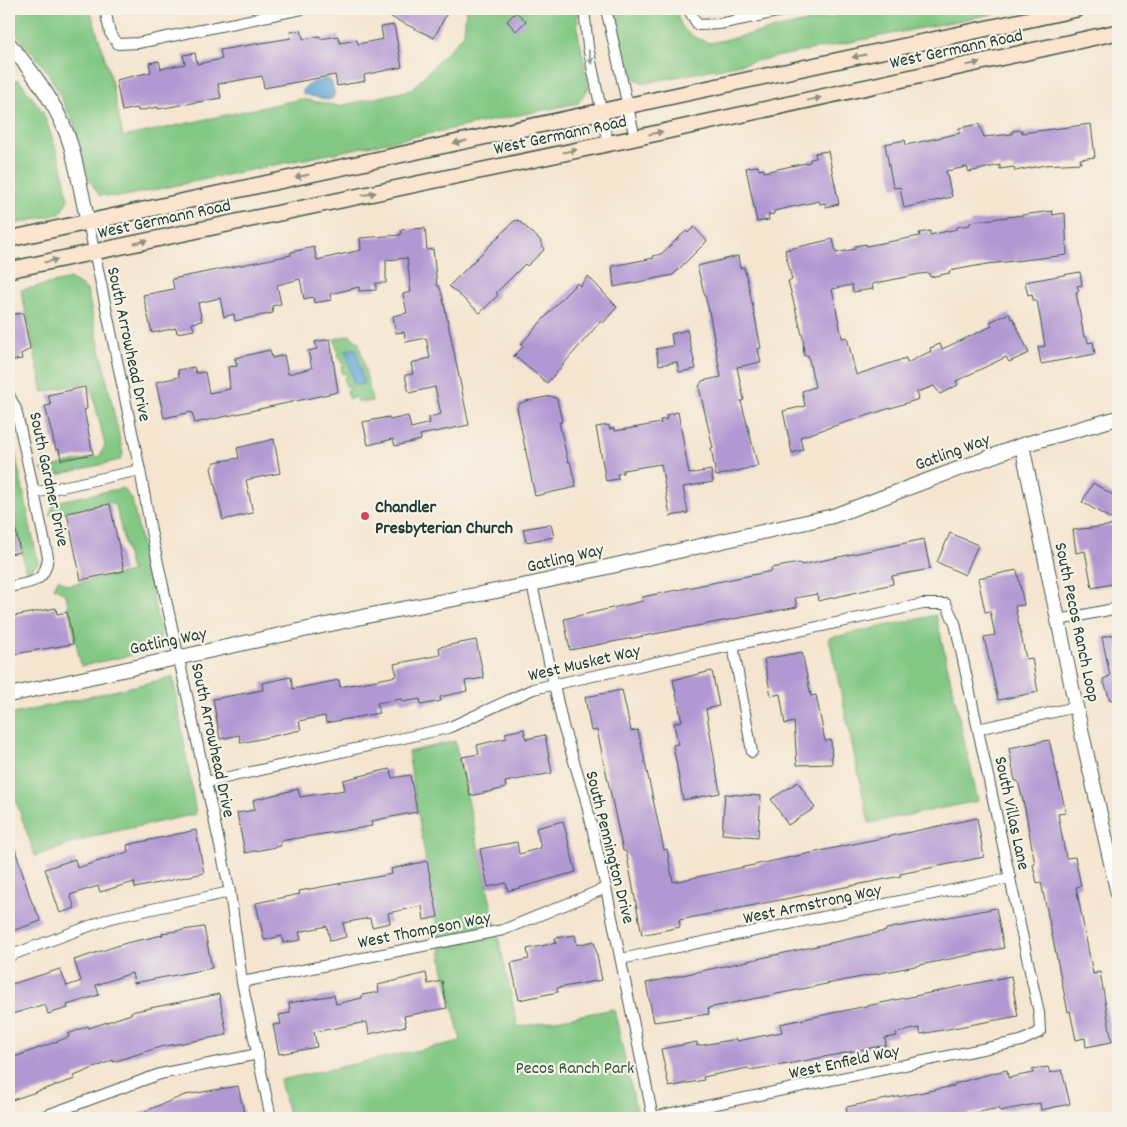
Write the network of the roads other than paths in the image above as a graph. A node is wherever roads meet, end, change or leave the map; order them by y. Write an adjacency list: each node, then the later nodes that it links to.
1 (105, 9): 2 (street)
2 (302, 9)
3 (584, 9): 11 (street, one-way to 11)
4 (606, 9): 10 (street)
5 (688, 9): 6 (street)
6 (792, 9)
7 (1078, 9): 10 (main road, West Germann Road, one-way to 10)
8 (1118, 32): 12 (main road, West Germann Road, one-way to 8)
9 (12, 53): 14 (street)
10 (628, 105): 11 (main road, West Germann Road); 12 (street)
11 (602, 111): 13 (street); 14 (main road, West Germann Road, one-way to 14)
12 (635, 138): 13 (main road, West Germann Road)
13 (608, 143): 16 (main road, West Germann Road, one-way to 13)
14 (88, 222): 15 (main road, West Germann Road); 16 (street, South Arrowhead Drive)
15 (9, 239)
16 (94, 252): 17 (main road, West Germann Road, one-way to 16); 21 (street, South Arrowhead Drive)
17 (9, 270)
18 (10, 395): 22 (street, South Gardner Drive)
19 (1118, 418): 20 (street, Gatling Way)
20 (1022, 446): 23 (street, Gatling Way); 27 (street, South Pecos Ranch Loop)
21 (140, 470): 22 (street); 29 (street, South Arrowhead Drive)
22 (34, 493): 24 (street, South Gardner Drive)
23 (532, 584): 29 (street, Gatling Way); 30 (street, South Pennington Drive)
24 (9, 587)
25 (946, 604): 28 (street, West Musket Way); 33 (street, South Villas Lane)
26 (1118, 608): 27 (street)
27 (1059, 620): 32 (street, South Pecos Ranch Loop)
28 (733, 645): 30 (street, West Musket Way); 34 (street)
29 (179, 656): 31 (street, Gatling Way); 35 (street, South Arrowhead Drive)
30 (555, 683): 35 (street, West Musket Way); 37 (street, South Pennington Drive)
31 (9, 695)
32 (1076, 707): 33 (street); 39 (street, South Pecos Ranch Loop)
33 (978, 729): 36 (street, South Villas Lane)
34 (752, 752)
35 (206, 782): 38 (street, South Arrowhead Drive)
36 (1010, 878): 41 (street, West Armstrong Way); 43 (street, South Villas Lane)
37 (606, 888): 41 (street, South Pennington Drive); 42 (street, West Thompson Way)
38 (230, 892): 40 (street); 42 (street, South Arrowhead Drive)
39 (1118, 894)
40 (9, 956)
41 (621, 959): 47 (street, South Pennington Drive)
42 (242, 982): 44 (street, South Arrowhead Drive)
43 (1040, 1032): 47 (street, West Enfield Way)
44 (258, 1054): 45 (street); 46 (street, South Arrowhead Drive)
45 (40, 1118)
46 (272, 1118)
47 (653, 1118)

